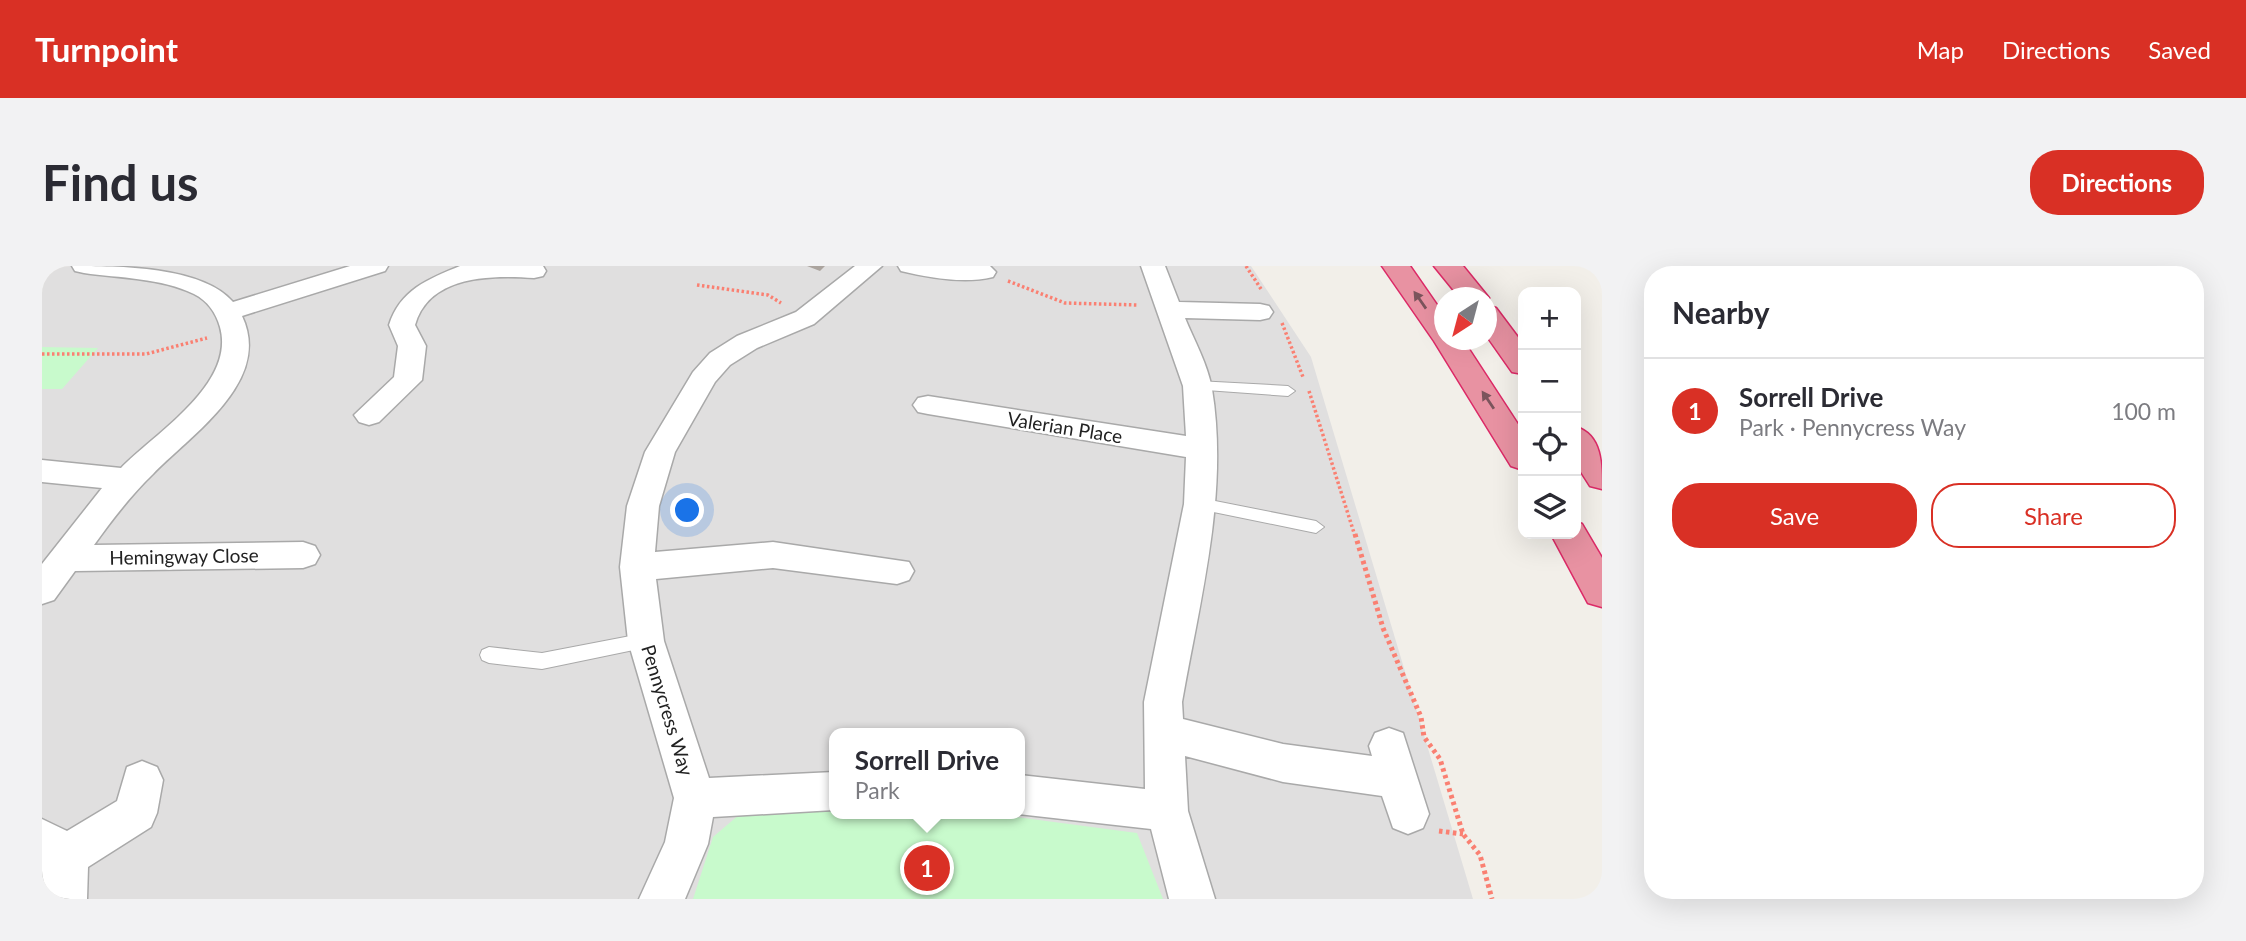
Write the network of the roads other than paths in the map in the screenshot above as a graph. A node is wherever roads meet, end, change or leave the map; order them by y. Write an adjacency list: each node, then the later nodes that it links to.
1 (84, 266): 15 (street)
2 (870, 266): 35 (street, Pennycress Way)
3 (910, 266): 8 (street)
4 (1153, 266): 13 (street)
5 (1396, 266): 16 (highway, one-way to 5)
6 (1448, 266): 11 (highway)
7 (1455, 266): 12 (highway)
8 (984, 272)
9 (398, 274): 10 (street); 15 (street); 23 (street)
10 (535, 274)
11 (1466, 287)
12 (1468, 287)
13 (1168, 308): 14 (street); 20 (street)
14 (1269, 311)
15 (231, 321): 29 (street)
16 (1434, 321)
17 (1497, 329): 19 (highway)
18 (1454, 350): 26 (highway, one-way to 18)
19 (1518, 358)
20 (1197, 386): 21 (lane); 25 (street)
21 (1287, 391)
22 (928, 405): 25 (street, Valerian Place)
23 (369, 415)
24 (1581, 446): 28 (highway)
25 (1202, 449): 30 (street)
26 (1518, 450)
27 (42, 471): 29 (street)
28 (1602, 477)
29 (127, 480): 34 (street)
30 (1200, 505): 31 (lane); 41 (street)
31 (1316, 527)
32 (1572, 539): 38 (highway)
33 (303, 555): 34 (street, Hemingway Close)
34 (65, 558): 37 (street)
35 (637, 567): 36 (street); 39 (street, Pennycress Way)
36 (897, 571)
37 (42, 590)
38 (1602, 592)
39 (646, 640): 40 (lane); 46 (street, Pennycress Way)
40 (489, 655)
41 (1163, 732): 42 (street); 47 (street)
42 (1398, 779)
43 (142, 780): 48 (street)
44 (829, 791): 46 (street, Pennycress Way)
45 (1025, 796): 47 (street)
46 (695, 798): 50 (street, Pennycress Way)
47 (1167, 811): 51 (street)
48 (54, 848): 49 (street)
49 (64, 899)
50 (662, 899)
51 (1192, 899)

